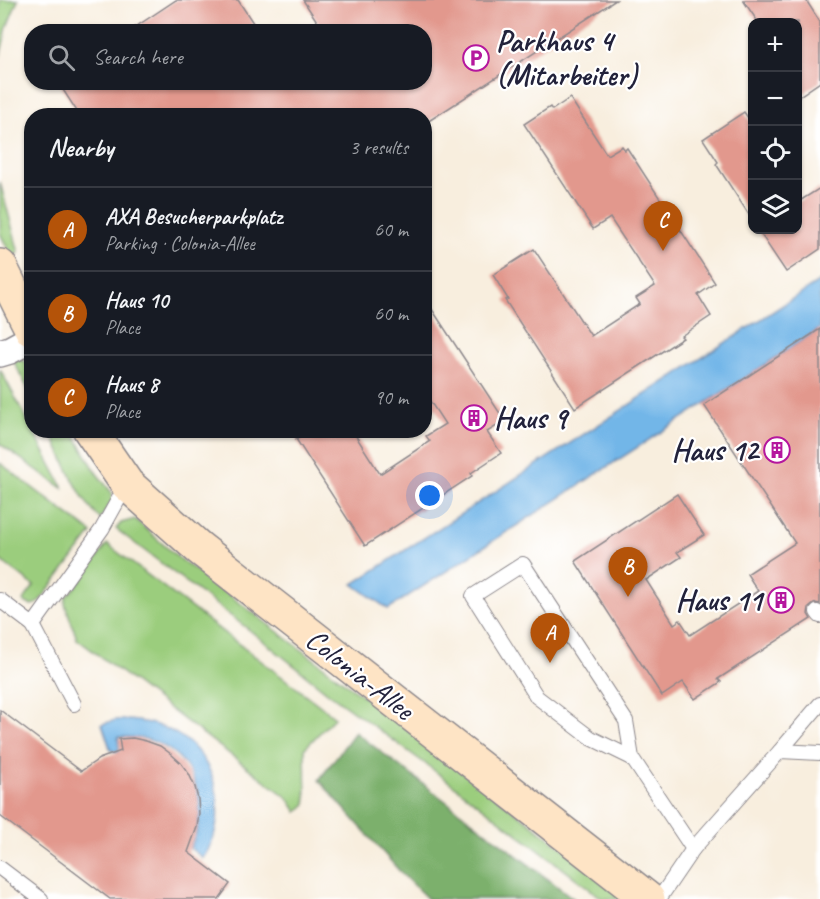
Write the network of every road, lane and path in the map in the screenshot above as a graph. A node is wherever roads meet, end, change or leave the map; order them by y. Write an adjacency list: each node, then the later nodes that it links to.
1 (0, 266): 2 (main road)
2 (8, 302): 3 (main road)
3 (24, 321)
4 (24, 342): 5 (street)
5 (0, 353)
6 (95, 438): 7 (main road, Colonia-Allee)
7 (127, 484): 9 (lane); 18 (main road, Colonia-Allee)
8 (0, 600): 9 (lane)
9 (33, 625): 10 (lane)
10 (74, 704)
11 (820, 704): 12 (lane)
12 (780, 751): 13 (lane); 15 (lane)
13 (820, 753)
14 (632, 758): 14 (lane); 15 (lane)
15 (693, 849): 19 (lane)
16 (0, 868): 17 (lane)
17 (41, 899)
18 (648, 899)
19 (660, 899)

